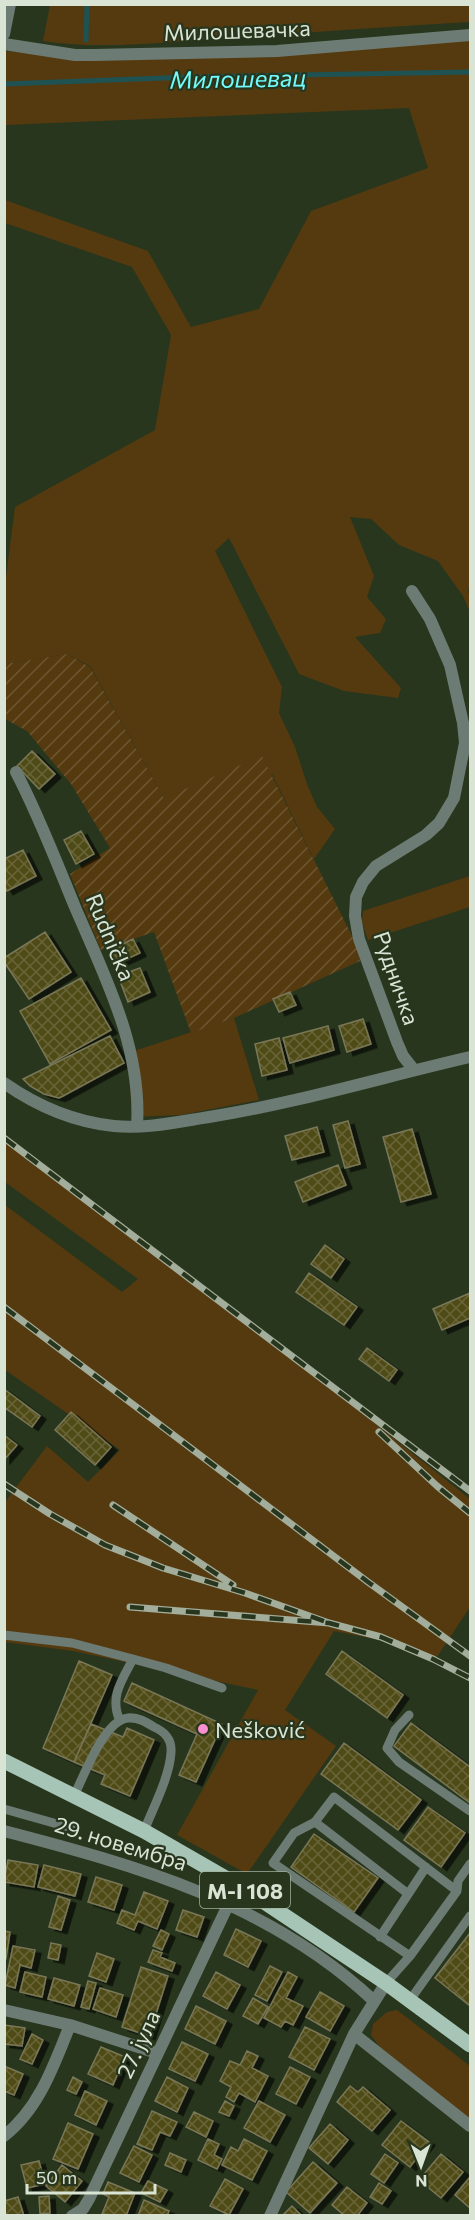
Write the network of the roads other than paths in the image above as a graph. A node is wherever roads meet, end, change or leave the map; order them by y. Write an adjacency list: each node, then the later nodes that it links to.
1 (10, 4): 2 (street)
2 (4, 34)
3 (471, 35): 4 (street, Милошевачка)
4 (4, 45)
5 (412, 591): 8 (street, Рудничка)
6 (16, 772): 10 (street, Rudnička)
7 (471, 1057): 8 (street)
8 (414, 1070): 10 (street)
9 (4, 1083): 10 (street)
10 (137, 1126)
11 (4, 1635): 12 (lane)
12 (133, 1659): 13 (lane); 15 (lane)
13 (222, 1688)
14 (409, 1715): 19 (lane)
15 (120, 1721): 17 (lane); 23 (lane)
16 (4, 1761): 17 (main road, M-I 108)
17 (74, 1796): 23 (main road, M-I 108)
18 (4, 1809): 21 (lane)
19 (471, 1811)
20 (315, 1822): 25 (lane); 28 (lane); 31 (lane)
21 (75, 1829)
22 (4, 1831): 29 (street, 29. новембра)
23 (144, 1831): 26 (main road, M-I 108)
24 (471, 1864): 27 (lane)
25 (426, 1867): 27 (lane); 28 (lane)
26 (243, 1888): 29 (street, 27. јула); 33 (main road, M-I 108)
27 (457, 1891): 32 (lane)
28 (407, 1893): 31 (lane)
29 (229, 1903): 34 (street, 29. новембра); 40 (street, 27. јула)
30 (471, 1916): 35 (lane)
31 (380, 1936): 32 (lane)
32 (410, 1956): 33 (lane)
33 (386, 1983): 34 (street); 35 (main road, M-I 108)
34 (373, 2000): 38 (street)
35 (410, 2000): 39 (main road, M-I 108)
36 (4, 2010): 37 (street)
37 (70, 2025): 40 (street); 42 (street)
38 (354, 2034): 41 (street); 45 (street)
39 (470, 2042)
40 (157, 2052): 43 (street, 27. јула)
41 (471, 2126)
42 (4, 2136)
43 (86, 2212): 44 (street, 27. јула)
44 (72, 2216)
45 (270, 2216)

